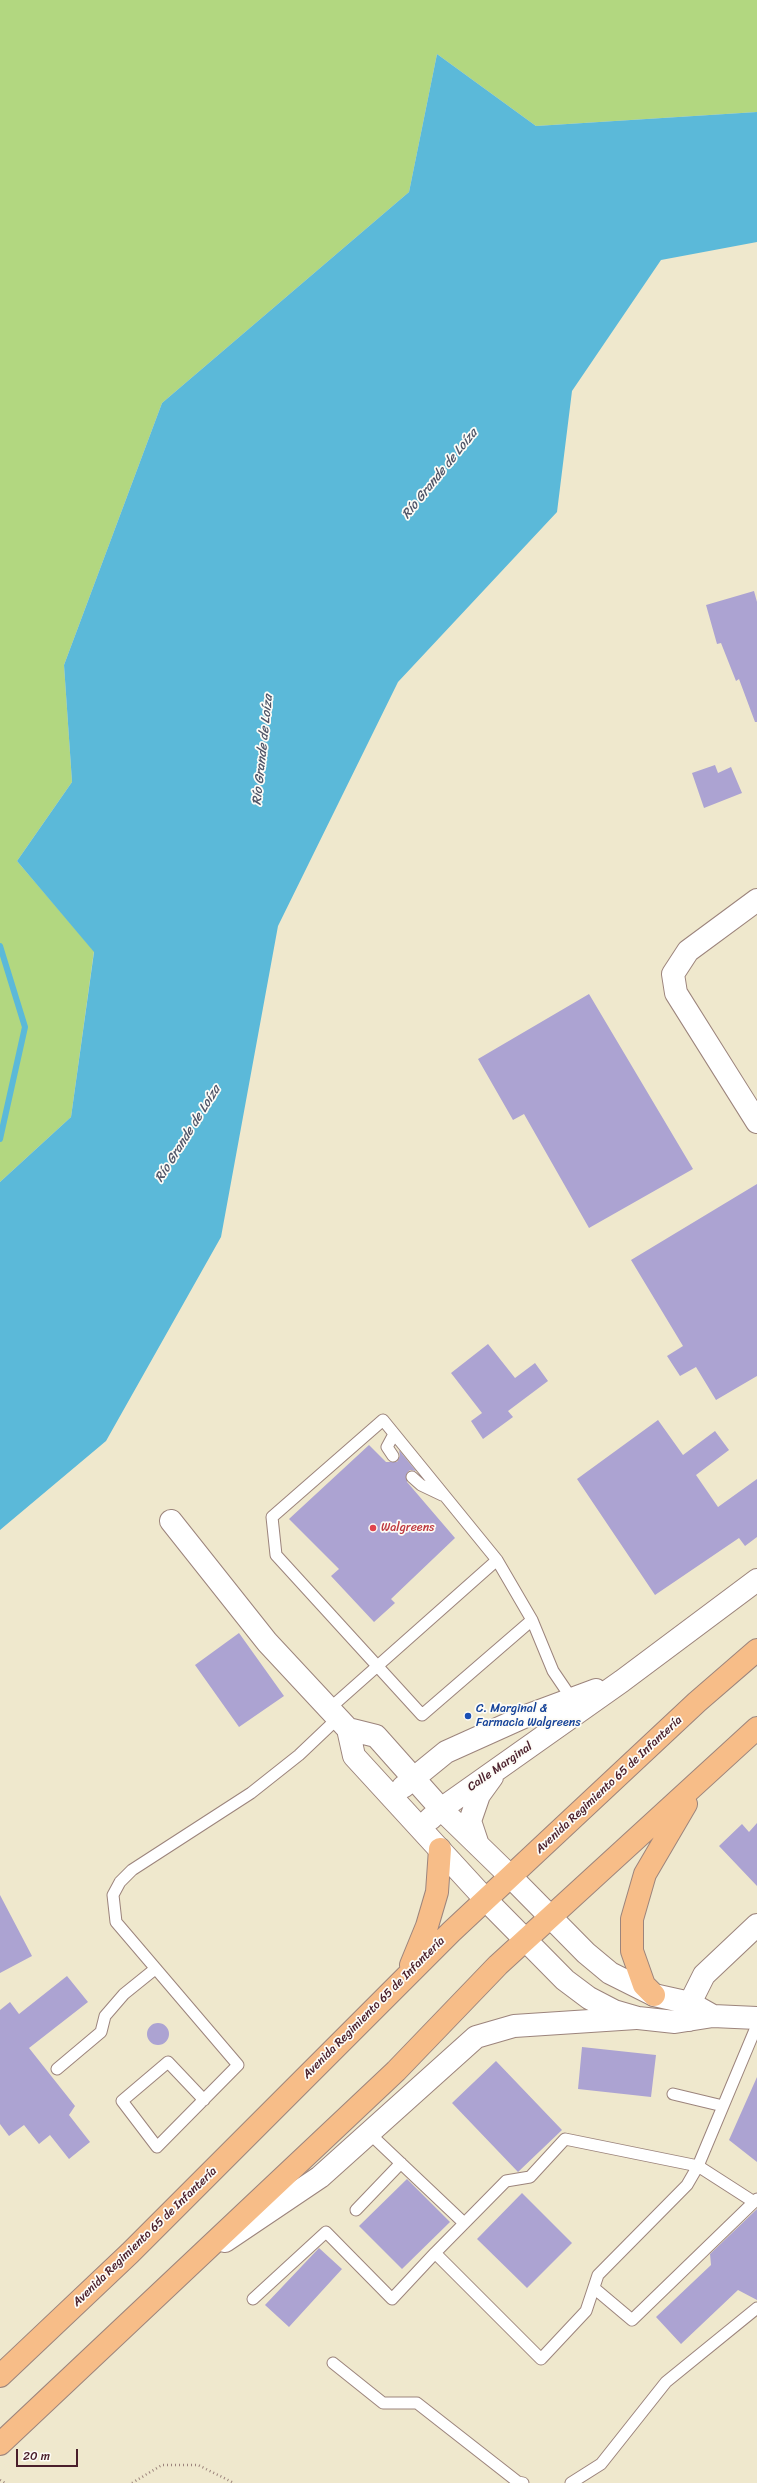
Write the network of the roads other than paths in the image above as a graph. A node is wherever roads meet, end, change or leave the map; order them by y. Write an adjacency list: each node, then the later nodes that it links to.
1 (757, 900): 2 (street)
2 (757, 1122)
3 (394, 1434): 4 (lane); 6 (lane); 12 (lane)
4 (393, 1456)
5 (412, 1477): 6 (lane)
6 (446, 1497): 8 (lane)
7 (171, 1521): 15 (street)
8 (497, 1560): 10 (lane); 12 (lane)
9 (757, 1580): 13 (street, Calle Marginal)
10 (532, 1620): 12 (lane); 14 (lane)
11 (757, 1650): 25 (main road, Avenida Regimiento 65 de Infantería)
12 (376, 1667): 15 (lane)
13 (622, 1681): 14 (street, Calle Marginal); 17 (street, Calle Marginal)
14 (572, 1699): 18 (street, Calle Marginal)
15 (339, 1719): 18 (street); 20 (street); 30 (lane)
16 (757, 1728): 19 (main road)
17 (500, 1766): 21 (street, Calle Marginal); 23 (street)
18 (414, 1778): 20 (street, Calle Marginal); 21 (street)
19 (702, 1780): 27 (main road); 32 (main road)
20 (392, 1797): 22 (street)
21 (440, 1809): 22 (street, Calle Marginal); 23 (street)
22 (421, 1828): 24 (street)
23 (478, 1845): 25 (street)
24 (440, 1849): 26 (street); 31 (main road)
25 (511, 1877): 26 (main road, Avenida Regimiento 65 de Infantería); 27 (street)
26 (486, 1900): 29 (street); 31 (main road, Avenida Regimiento 65 de Infantería)
27 (551, 1916): 29 (main road); 32 (street)
28 (757, 1925): 33 (street)
29 (526, 1939): 34 (street); 48 (main road)
30 (155, 1969): 37 (lane); 39 (lane)
31 (406, 1976): 53 (main road, Avenida Regimiento 65 de Infantería)
32 (654, 1995): 33 (street)
33 (689, 2012): 34 (street); 35 (street)
34 (638, 2018): 41 (street)
35 (757, 2018)
36 (757, 2025): 40 (lane)
37 (58, 2069)
38 (673, 2094): 40 (lane)
39 (204, 2100): 39 (lane)
40 (723, 2106): 43 (lane)
41 (369, 2133): 42 (lane); 48 (street)
42 (401, 2163): 45 (lane); 46 (lane)
43 (698, 2166): 44 (lane); 46 (lane); 49 (lane)
44 (755, 2201): 49 (lane)
45 (356, 2210)
46 (464, 2223): 47 (lane)
47 (435, 2253): 49 (lane); 50 (lane)
48 (197, 2259): 54 (main road)
49 (594, 2288)
50 (253, 2299)
51 (757, 2308): 56 (lane)
52 (333, 2363): 55 (lane)
53 (0, 2376)
54 (0, 2444)
55 (523, 2483)
56 (571, 2483)

